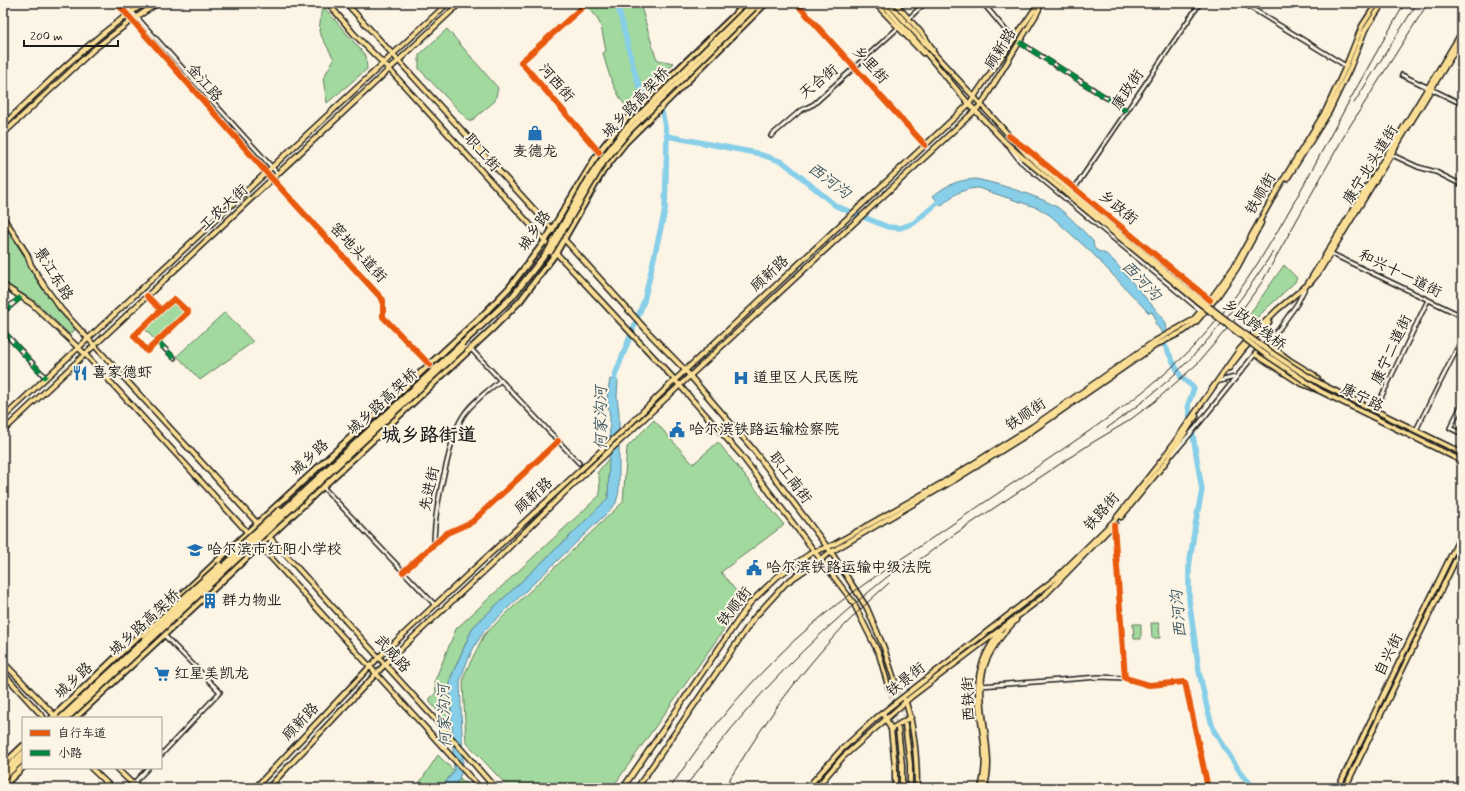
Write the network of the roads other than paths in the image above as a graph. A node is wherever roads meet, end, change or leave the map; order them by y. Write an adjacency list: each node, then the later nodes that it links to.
1 (117, 3): 26 (street, 金江路)
2 (124, 3): 25 (street, 金江路)
3 (145, 3): 25 (main road)
4 (158, 3): 27 (main road)
5 (328, 3): 40 (main road, 职工街)
6 (346, 3): 36 (main road, 职工街)
7 (448, 3): 36 (main road, 工农大街)
8 (460, 3): 38 (main road, 工农大街)
9 (760, 3): 24 (highway)
10 (766, 3): 69 (highway, 城乡路)
11 (796, 3): 42 (street, 乡里街)
12 (874, 3): 30 (main road, 乡政街)
13 (882, 3): 35 (main road)
14 (888, 3): 35 (main road)
15 (895, 3): 28 (main road, 乡政街)
16 (925, 3): 28 (street)
17 (983, 3): 32 (street)
18 (1040, 3): 32 (main road, 顾新路); 34 (main road, 顾新路)
19 (1200, 3): 51 (street, 康政街)
20 (1244, 3): 41 (street)
21 (1377, 3): 41 (main road, 铁顺街)
22 (1383, 3): 84 (main road, 铁顺街)
23 (587, 4): 58 (street, 河西街)
24 (752, 5): 58 (highway, 城乡路); 122 (highway, 城乡路高架桥, bridge); 159 (highway, 城乡路高架桥, bridge)
25 (131, 12): 26 (main road); 27 (street, 金江路)
26 (127, 15): 29 (street, 金江路); 52 (main road)
27 (136, 17): 29 (main road); 61 (street, 金江路)
28 (909, 18): 37 (main road, 乡政街)
29 (132, 20): 53 (main road); 62 (street, 金江路)
30 (898, 28): 39 (main road, 乡政街); 42 (street, 天合街)
31 (1462, 32): 45 (main road)
32 (1013, 39): 46 (main road, 顾新路)
33 (1462, 39): 45 (main road)
34 (1019, 42): 49 (main road, 顾新路); 51 (street)
35 (923, 45): 37 (main road, 乡政街); 39 (main road, 乡政街)
36 (392, 54): 38 (main road, 职工街); 40 (main road, 工农大街)
37 (938, 59): 46 (main road, 乡政街)
38 (399, 60): 43 (main road, 工农大街); 68 (main road, 职工街)
39 (933, 62): 47 (main road, 乡政街)
40 (383, 63): 43 (main road, 职工街); 61 (main road, 工农大街)
41 (1346, 66): 78 (main road, 铁顺街)
42 (854, 67): 54 (street, 天合街); 57 (street, 乡里街)
43 (389, 69): 63 (main road, 工农大街); 70 (main road, 职工街)
44 (1402, 75): 45 (street)
45 (1430, 88): 48 (street); 59 (main road, 康宁北头道街)
46 (974, 98): 47 (main road, 顾新路); 49 (main road, 乡政街)
47 (969, 104): 50 (main road, 乡政街); 57 (main road, 顾新路)
48 (1462, 104)
49 (981, 105): 50 (main road, 顾新路); 55 (main road, 乡政街)
50 (975, 111): 56 (main road, 乡政街); 99 (main road, 顾新路)
51 (1127, 111): 66 (street, 康政街)
52 (3, 125)
53 (3, 134)
54 (771, 136)
55 (1009, 136): 60 (main road, 乡政街); 66 (street, 乡政街)
56 (1005, 142): 81 (street, 乡政街); 107 (main road, 乡政街, bridge)
57 (925, 145): 98 (main road, 顾新路)
58 (599, 152): 68 (highway, 城乡路)
59 (1390, 154): 65 (street); 71 (main road, 康宁北头道街)
60 (1027, 155): 105 (main road, 乡政跨线桥, bridge)
61 (272, 167): 62 (main road, 工农大街); 63 (street, 金江路)
62 (266, 172): 64 (street, 金江路); 86 (main road, 工农大街)
63 (278, 174): 64 (main road, 工农大街)
64 (272, 179): 76 (main road, 工农大街); 97 (street, 窑地头道街)
65 (1462, 185)
66 (1074, 189): 78 (street, 乡政街)
67 (3, 218): 86 (main road, 景江东路)
68 (552, 229): 69 (main road, 职工街); 70 (highway, 城乡路)
69 (564, 239): 72 (highway, 城乡路); 98 (main road, 职工南街)
70 (545, 241): 72 (main road, 职工街); 97 (highway, 城乡路)
71 (1330, 252): 73 (main road); 75 (main road); 79 (street, 和兴十一道街)
72 (556, 253): 93 (highway, 城乡路); 103 (main road, 职工南街)
73 (1307, 284): 75 (street); 110 (main road)
74 (3, 285): 77 (main road, 武威路)
75 (1303, 291): 90 (street); 104 (main road)
76 (147, 296): 80 (street); 91 (main road, 工农大街)
77 (22, 297): 82 (street); 92 (main road, 武威路)
78 (1210, 300): 81 (main road, 铁顺街)
79 (1428, 300): 83 (street, 和兴十一道街); 109 (street, 康宁二道街)
80 (161, 310): 88 (street); 88 (street)
81 (1201, 311): 84 (main road, 铁顺街)
82 (3, 312)
83 (1462, 316)
84 (1183, 329): 89 (main road, 铁顺街)
85 (3, 331): 101 (street)
86 (88, 338): 91 (main road, 景江东路); 92 (main road, 工农大街)
87 (1462, 339): 113 (street)
88 (157, 341): 96 (street)
89 (1155, 343): 130 (main road, 铁顺街); 133 (main road, 铁顺街)
90 (1267, 343): 95 (street); 105 (main road, 康宁路)
91 (95, 345): 94 (main road, 工农大街); 123 (main road, 景江东路)
92 (78, 348): 94 (main road, 武威路); 101 (main road, 工农大街)
93 (471, 348): 102 (street); 121 (highway, 城乡路)
94 (85, 354): 114 (main road, 工农大街); 125 (main road, 武威路)
95 (1255, 354): 100 (street); 107 (main road, 康宁路)
96 (174, 358)
97 (430, 365): 123 (highway, 城乡路)
98 (685, 370): 99 (main road, 职工南街); 103 (main road, 顾新路)
99 (691, 376): 106 (main road, 顾新路); 130 (main road, 职工南街)
100 (1235, 377): 104 (street); 120 (street)
101 (46, 378): 111 (main road, 工农大街)
102 (501, 380): 116 (street); 128 (street, 先进街)
103 (675, 380): 106 (main road, 职工南街); 137 (main road, 顾新路)
104 (1220, 381): 110 (main road)
105 (1323, 385): 109 (main road, 康宁路)
106 (680, 386): 132 (main road, 职工南街); 144 (main road, 顾新路)
107 (1320, 391): 118 (main road, 康宁路)
108 (1462, 404): 115 (street)
109 (1375, 410): 113 (main road, 康宁路)
110 (1195, 415): 112 (main road)
111 (3, 418)
112 (1185, 430): 120 (main road, 铁路街); 136 (main road, 铁路街)
113 (1416, 430): 117 (main road, 康宁路)
114 (3, 431)
115 (1462, 434)
116 (558, 441): 119 (street); 128 (street)
117 (1461, 451)
118 (1462, 460)
119 (578, 463)
120 (1163, 466): 124 (main road, 铁路街)
121 (323, 486): 127 (highway, 城乡路); 135 (street)
122 (307, 488): 141 (highway, bridge); 158 (highway, 城乡路高架桥, bridge)
123 (258, 523): 125 (highway, 城乡路); 127 (main road, 武威路)
124 (1114, 525): 138 (main road, 铁路街); 148 (street)
125 (248, 532): 129 (main road, 武威路); 141 (highway, 城乡路)
126 (1462, 533): 198 (main road, 自兴街)
127 (269, 537): 129 (highway, 城乡路); 142 (main road, 武威路)
128 (434, 545): 135 (street)
129 (260, 546): 140 (highway, 城乡路); 145 (main road, 武威路)
130 (827, 547): 132 (main road, 铁顺街); 133 (main road, 职工南街)
131 (1462, 547): 199 (main road, 自兴街)
132 (815, 552): 134 (main road, 职工南街); 187 (main road, 铁顺街)
133 (831, 552): 134 (main road, 铁顺街); 149 (main road, 职工南街)
134 (820, 559): 151 (main road, 职工南街); 188 (main road, 铁顺街)
135 (403, 572): 137 (street)
136 (1028, 600): 139 (main road, 西铁街); 152 (main road, 铁景街)
137 (435, 605): 142 (main road, 顾新路)
138 (1029, 608): 139 (main road, 铁路街); 150 (main road, 西铁街)
139 (1004, 627): 153 (main road, 铁景街); 195 (main road, 西铁街)
140 (164, 635): 160 (highway, 城乡路); 168 (street)
141 (120, 653): 157 (highway, 城乡路)
142 (379, 657): 144 (main road, 武威路); 145 (main road, 顾新路)
143 (3, 662): 156 (main road)
144 (385, 664): 147 (main road, 顾新路); 177 (main road, 武威路)
145 (370, 666): 147 (main road, 武威路); 182 (main road, 顾新路)
146 (3, 673): 155 (main road)
147 (377, 673): 183 (main road, 顾新路); 184 (main road, 武威路)
148 (1126, 678): 150 (street); 197 (street)
149 (896, 685)
150 (981, 686): 196 (main road, 西铁街)
151 (889, 690)
152 (904, 696): 153 (main road); 154 (main road, 铁景街)
153 (906, 702): 161 (main road); 162 (main road, 铁景街)
154 (883, 712): 162 (main road); 189 (main road, 铁景街)
155 (43, 717)
156 (53, 717)
157 (55, 717)
158 (62, 717)
159 (68, 717)
160 (76, 717)
161 (911, 717): 164 (main road); 194 (main road)
162 (886, 719): 164 (main road); 190 (main road, 铁景街)
163 (905, 725): 193 (main road)
164 (891, 729): 191 (main road)
165 (898, 729): 192 (main road)
166 (22, 747): 170 (highway)
167 (22, 754): 175 (highway)
168 (162, 754)
169 (22, 760): 176 (highway)
170 (3, 765)
171 (22, 768): 179 (highway)
172 (92, 769): 180 (main road)
173 (117, 769): 178 (main road)
174 (147, 769): 178 (street)
175 (3, 772)
176 (3, 778)
177 (491, 782): 185 (main road); 186 (main road, 武威路)
178 (133, 784): 181 (main road)
179 (3, 786)
180 (112, 788)
181 (137, 788)
182 (255, 788)
183 (268, 788)
184 (480, 788)
185 (486, 788)
186 (494, 788)
187 (623, 788)
188 (637, 788)
189 (807, 788)
190 (816, 788)
191 (895, 788)
192 (902, 788)
193 (910, 788)
194 (917, 788)
195 (981, 788)
196 (984, 788)
197 (1208, 788)
198 (1338, 788)
199 (1344, 788)

